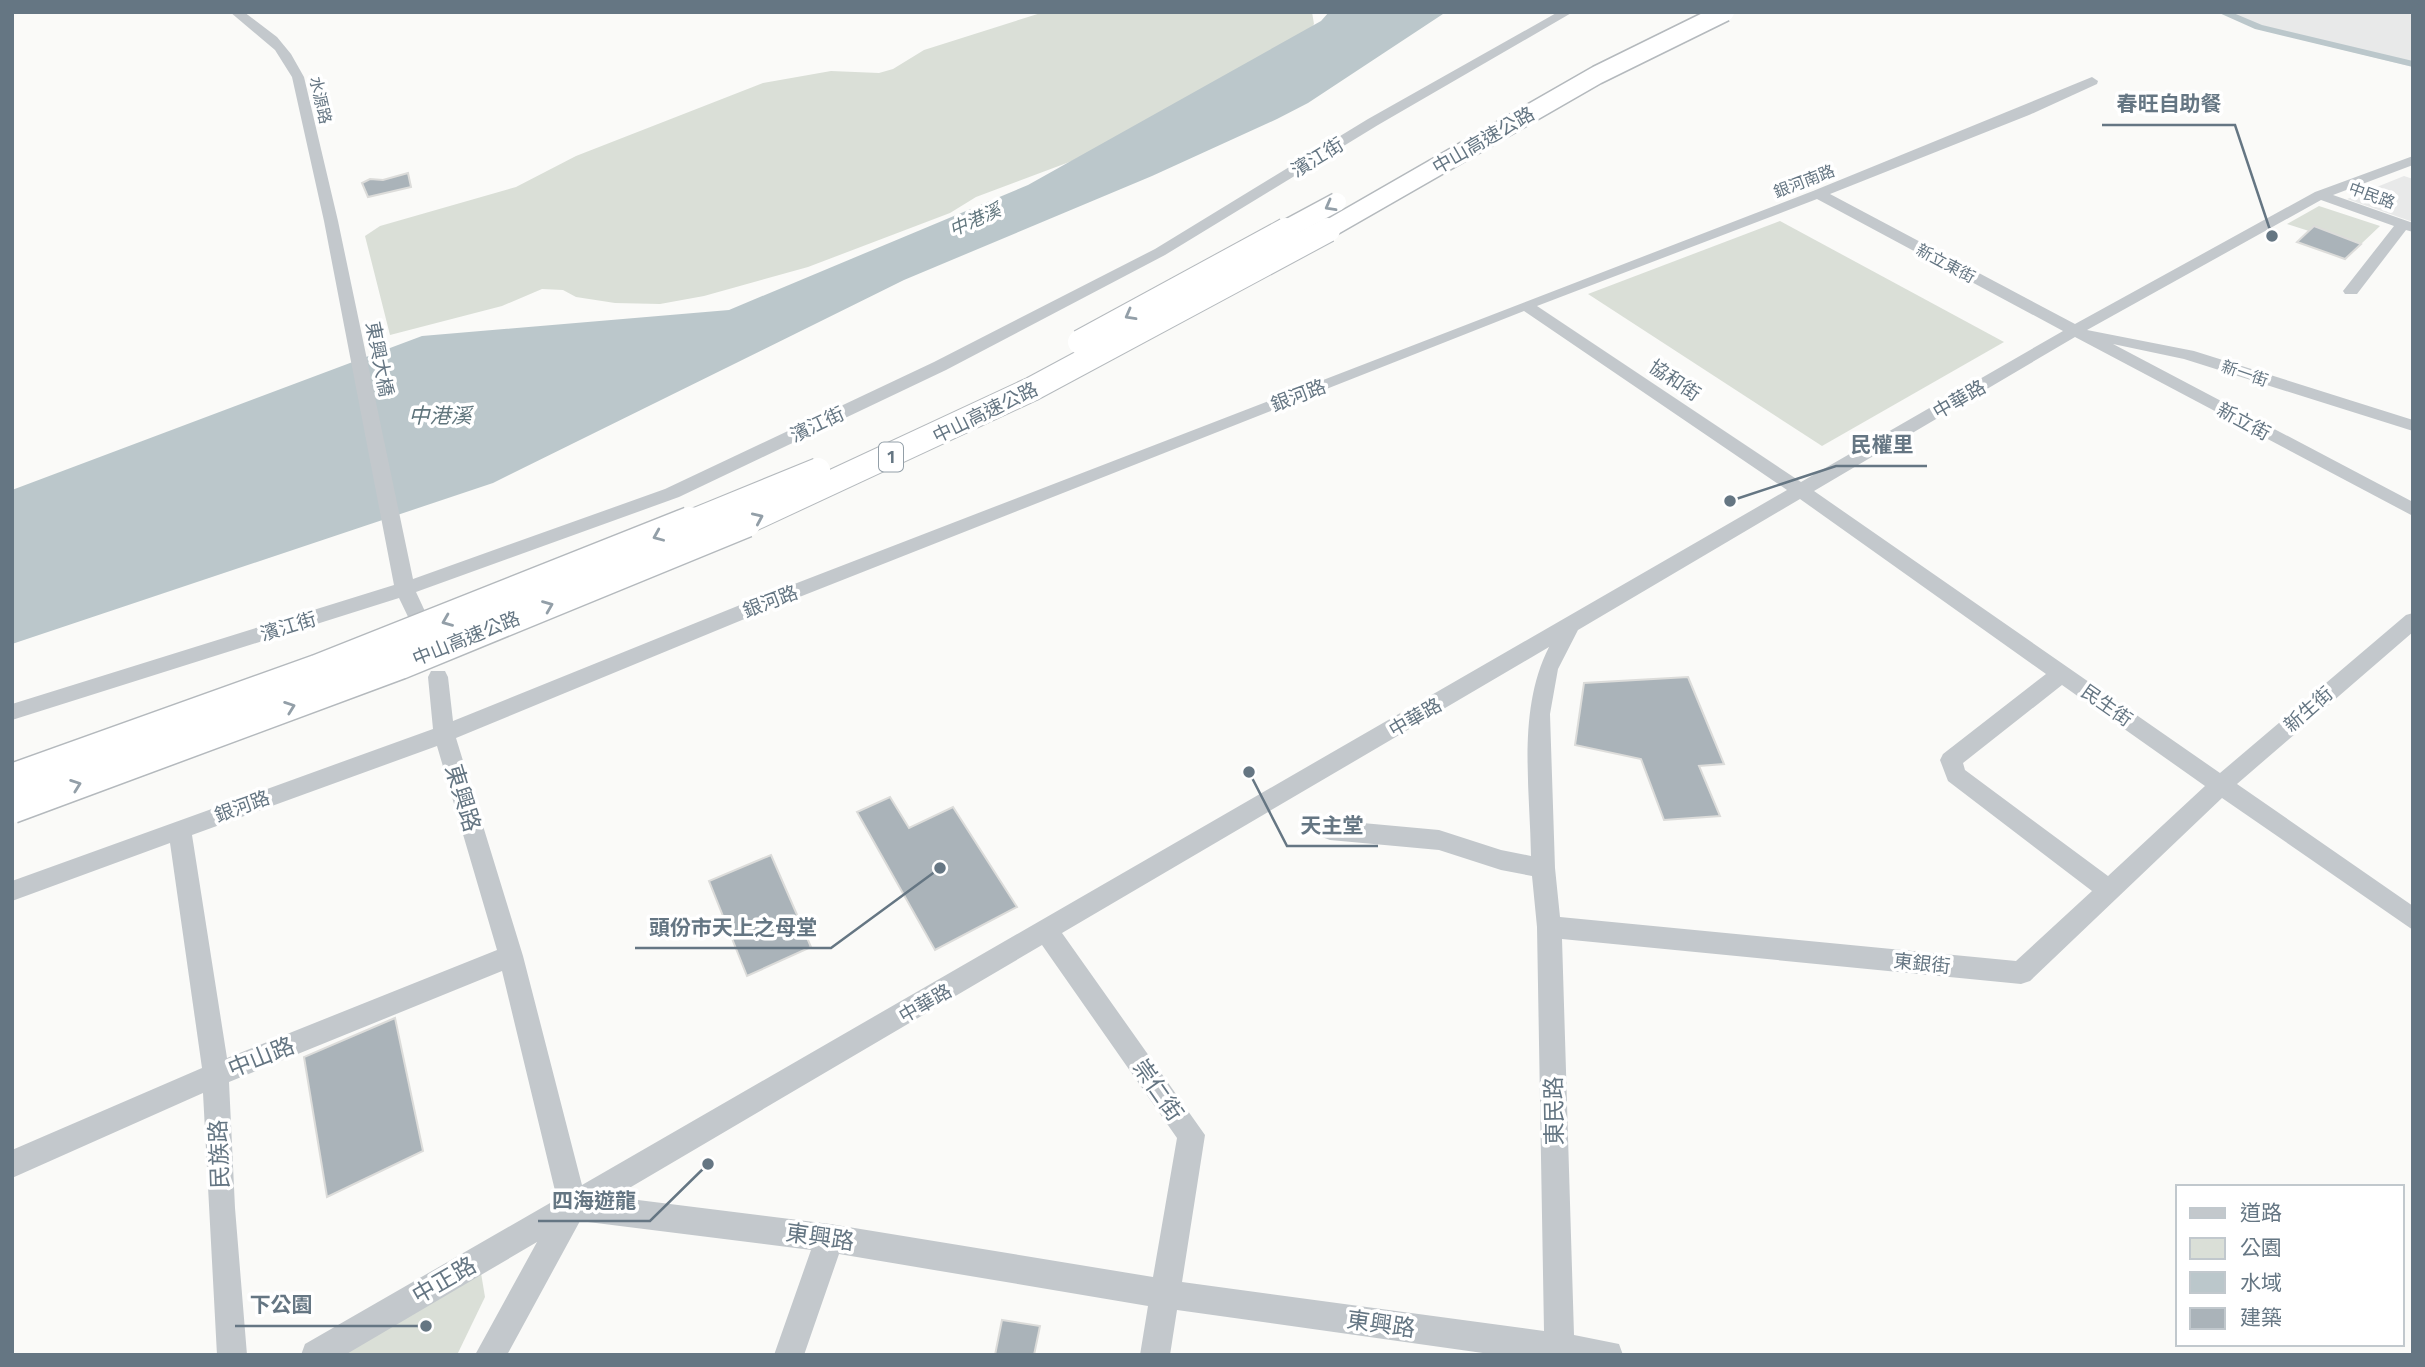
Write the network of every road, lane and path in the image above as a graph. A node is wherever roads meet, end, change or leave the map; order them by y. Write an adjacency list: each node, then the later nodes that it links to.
1 (236, 12): 9 (street, 水源路)
2 (1567, 12): 17 (street, 濱江街)
3 (1692, 12): 25 (highway, 中山高速公路 / 1, one-way to 25, bridge)
4 (1725, 12): 27 (highway, 中山高速公路 / 1, one-way to 4, bridge)
5 (2092, 81): 7 (street, 銀河南路)
6 (2413, 160): 8 (street, 中華路)
7 (1818, 194): 12 (street, 銀河南路); 13 (street, 新立東街)
8 (2319, 195): 10 (street, 中民路); 13 (street, 中華路)
9 (331, 220): 17 (street, 東興大橋)
10 (2408, 226): 11 (street)
11 (2351, 291)
12 (1525, 305): 15 (street, 協和街); 24 (street, 銀河路)
13 (2075, 332): 14 (street, 新一街); 15 (street, 中華路); 16 (street, 新立街)
14 (2413, 426)
15 (1801, 491): 19 (street, 中華路); 21 (street, 民生街)
16 (2413, 510)
17 (405, 589): 18 (street, 東興大橋); 23 (street, 濱江街)
18 (419, 620)
19 (1570, 625): 30 (street, 東民路); 35 (street, 中華路)
20 (2405, 627): 26 (street, 新生街)
21 (2062, 673): 26 (street, 民生街); 32 (street)
22 (438, 677): 24 (street, 東興路)
23 (12, 712)
24 (444, 734): 28 (street, 銀河路); 36 (street, 東興路)
25 (12, 779)
26 (2221, 785): 32 (street, 東銀街); 33 (street, 民生街)
27 (12, 808)
28 (179, 829): 31 (street, 銀河路); 37 (street, 民族路)
29 (1330, 830): 30 (street)
30 (1543, 868): 34 (street, 東民路)
31 (12, 891)
32 (2109, 891): 34 (street, 東銀街)
33 (2413, 920)
34 (1549, 927): 42 (street, 東民路)
35 (1046, 932): 39 (street, 中華路); 41 (street, 崇仁街)
36 (512, 956): 37 (street, 中山路); 39 (street, 東興路)
37 (216, 1075): 38 (street, 中山路); 43 (street, 民族路)
38 (12, 1164)
39 (573, 1206): 40 (street, 東興路); 44 (street, 中正路); 45 (street)
40 (830, 1238): 41 (street, 東興路); 46 (street)
41 (1165, 1294): 42 (street, 東興路); 47 (street, 崇仁街)
42 (1560, 1352): 48 (street, 東興路)
43 (232, 1355)
44 (316, 1355)
45 (490, 1355)
46 (789, 1355)
47 (1155, 1355)
48 (1608, 1355)

